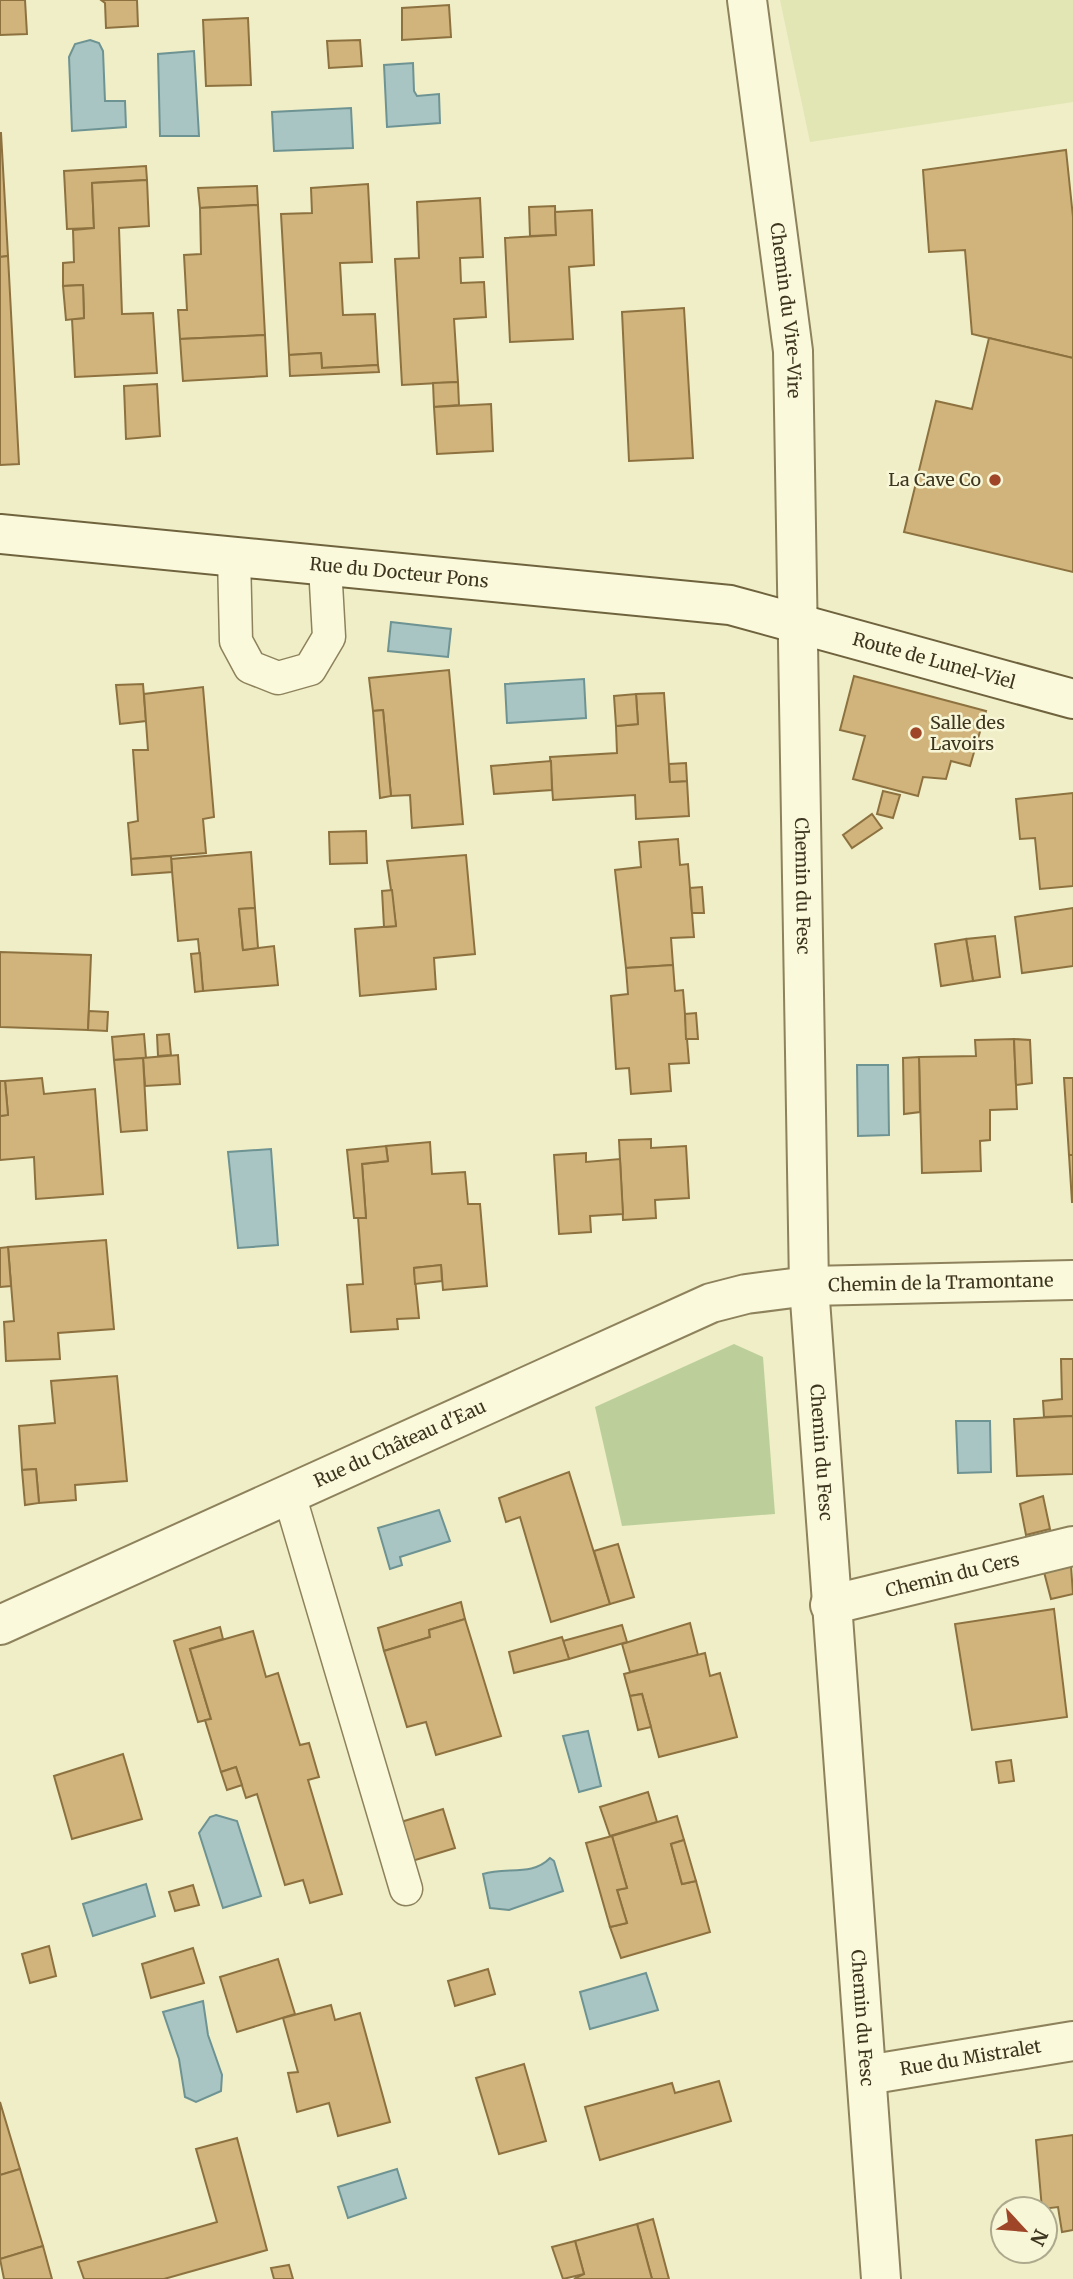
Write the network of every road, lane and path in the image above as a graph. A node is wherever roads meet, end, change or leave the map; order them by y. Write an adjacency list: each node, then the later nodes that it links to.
1 (747, 0): 5 (street, Chemin du Vire-Vire)
2 (0, 534): 3 (street, Rue du Docteur Pons)
3 (234, 556): 4 (street, Rue du Docteur Pons); 4 (lane)
4 (325, 566): 5 (street, Rue du Docteur Pons)
5 (796, 624): 6 (street, Route de Lunel-Viel); 8 (street, Chemin du Fesc)
6 (1073, 699)
7 (1073, 1280): 8 (street, Chemin de la Tramontane)
8 (809, 1286): 9 (street, Rue du Château d'Eau); 11 (street, Chemin du Fesc)
9 (289, 1494): 12 (street, Rue du Château d'Eau); 13 (lane)
10 (1073, 1546): 11 (street, Chemin du Cers)
11 (830, 1605): 15 (street, Chemin du Fesc)
12 (0, 1625)
13 (406, 1889)
14 (1073, 2042): 15 (street, Rue du Mistralet)
15 (867, 2076): 16 (street, Chemin du Fesc)
16 (881, 2279)

